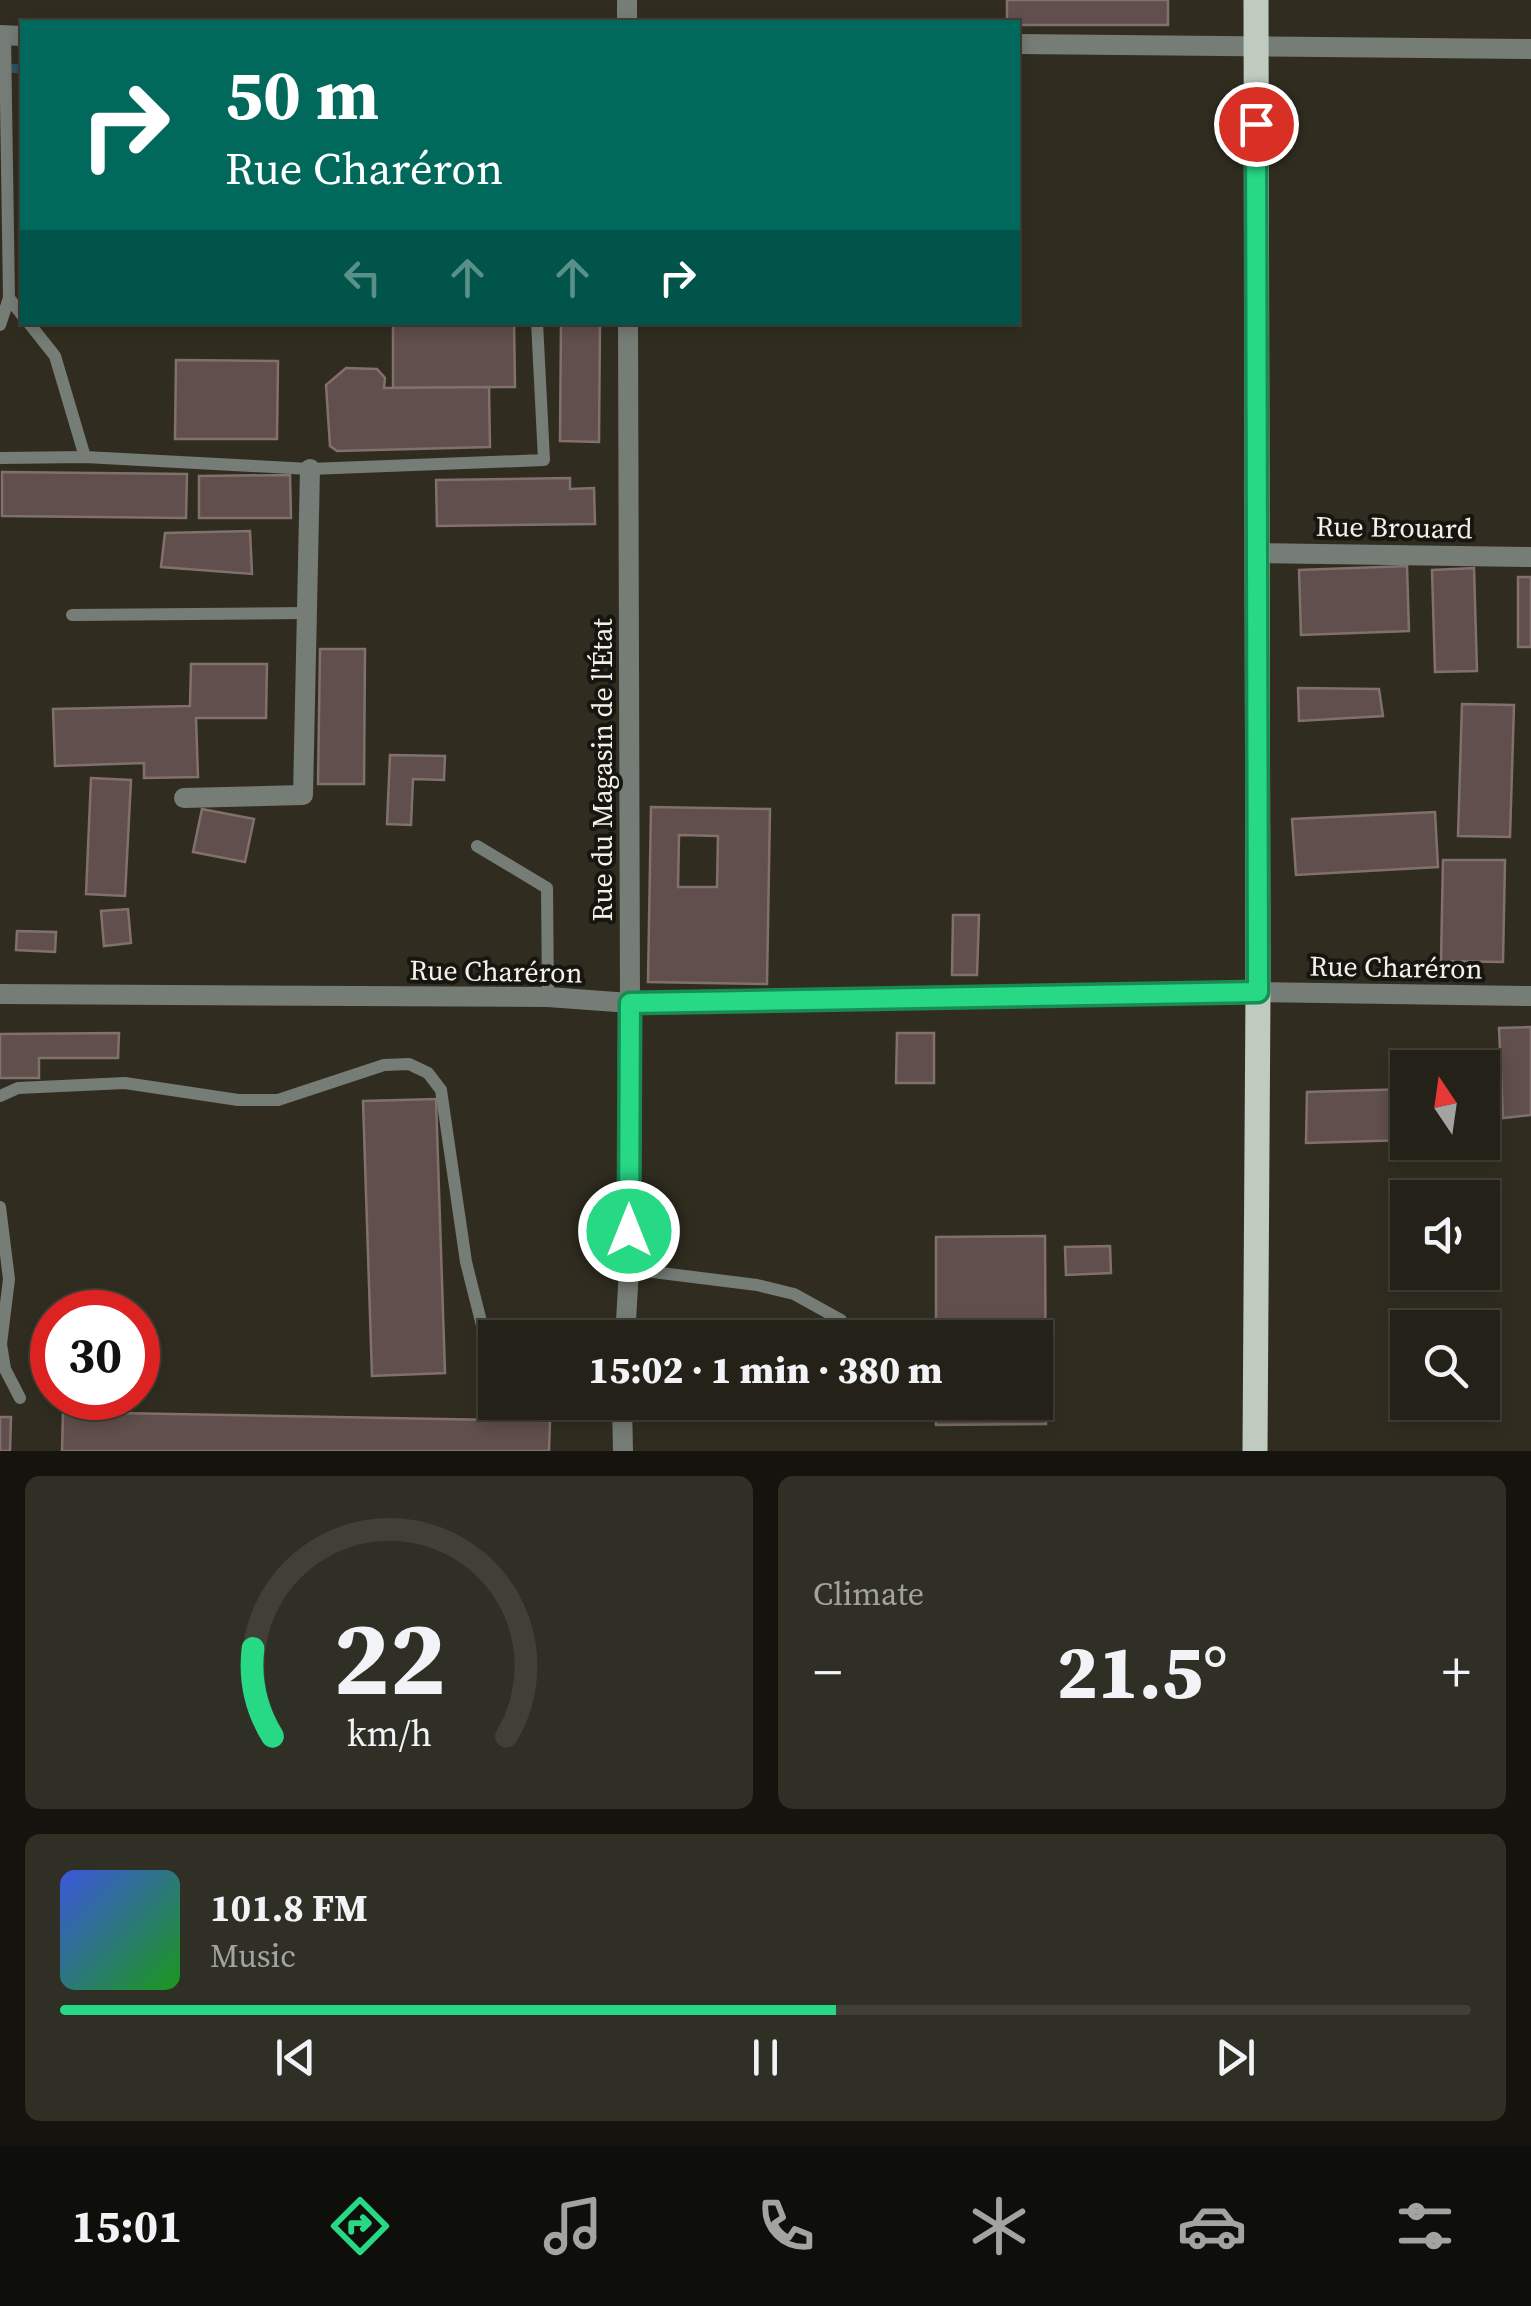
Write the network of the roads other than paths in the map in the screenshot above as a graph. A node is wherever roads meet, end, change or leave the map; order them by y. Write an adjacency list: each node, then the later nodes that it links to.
1 (1256, 0): 4 (main road)
2 (8, 40): 6 (lane)
3 (1020, 44): 4 (street)
4 (1256, 46): 5 (street); 15 (main road)
5 (1531, 49)
6 (8, 298): 7 (lane); 8 (lane)
7 (20, 313)
8 (0, 325)
9 (30, 325): 12 (lane)
10 (537, 325): 14 (lane)
11 (628, 325): 25 (street, Rue du Magasin de l'État)
12 (85, 457): 13 (lane); 14 (lane)
13 (0, 458)
14 (310, 469): 17 (street)
15 (1256, 552): 16 (street, Rue Brouard); 21 (main road)
16 (1531, 557)
17 (307, 613): 18 (lane); 19 (street)
18 (72, 615)
19 (184, 798)
20 (478, 846): 24 (lane)
21 (1258, 992): 23 (street, Rue Charéron); 25 (street, Rue Charéron); 35 (main road)
22 (0, 994): 24 (street, Rue Charéron)
23 (1531, 996)
24 (548, 997): 25 (street, Rue Charéron)
25 (630, 1003): 28 (street, Rue du Magasin de l'État)
26 (0, 1096): 29 (lane)
27 (0, 1206): 32 (lane)
28 (629, 1269): 30 (street, Rue du Magasin de l'État); 31 (lane)
29 (481, 1320)
30 (626, 1320)
31 (841, 1320)
32 (20, 1398)
33 (622, 1420): 34 (street)
34 (623, 1451)
35 (1255, 1451)

